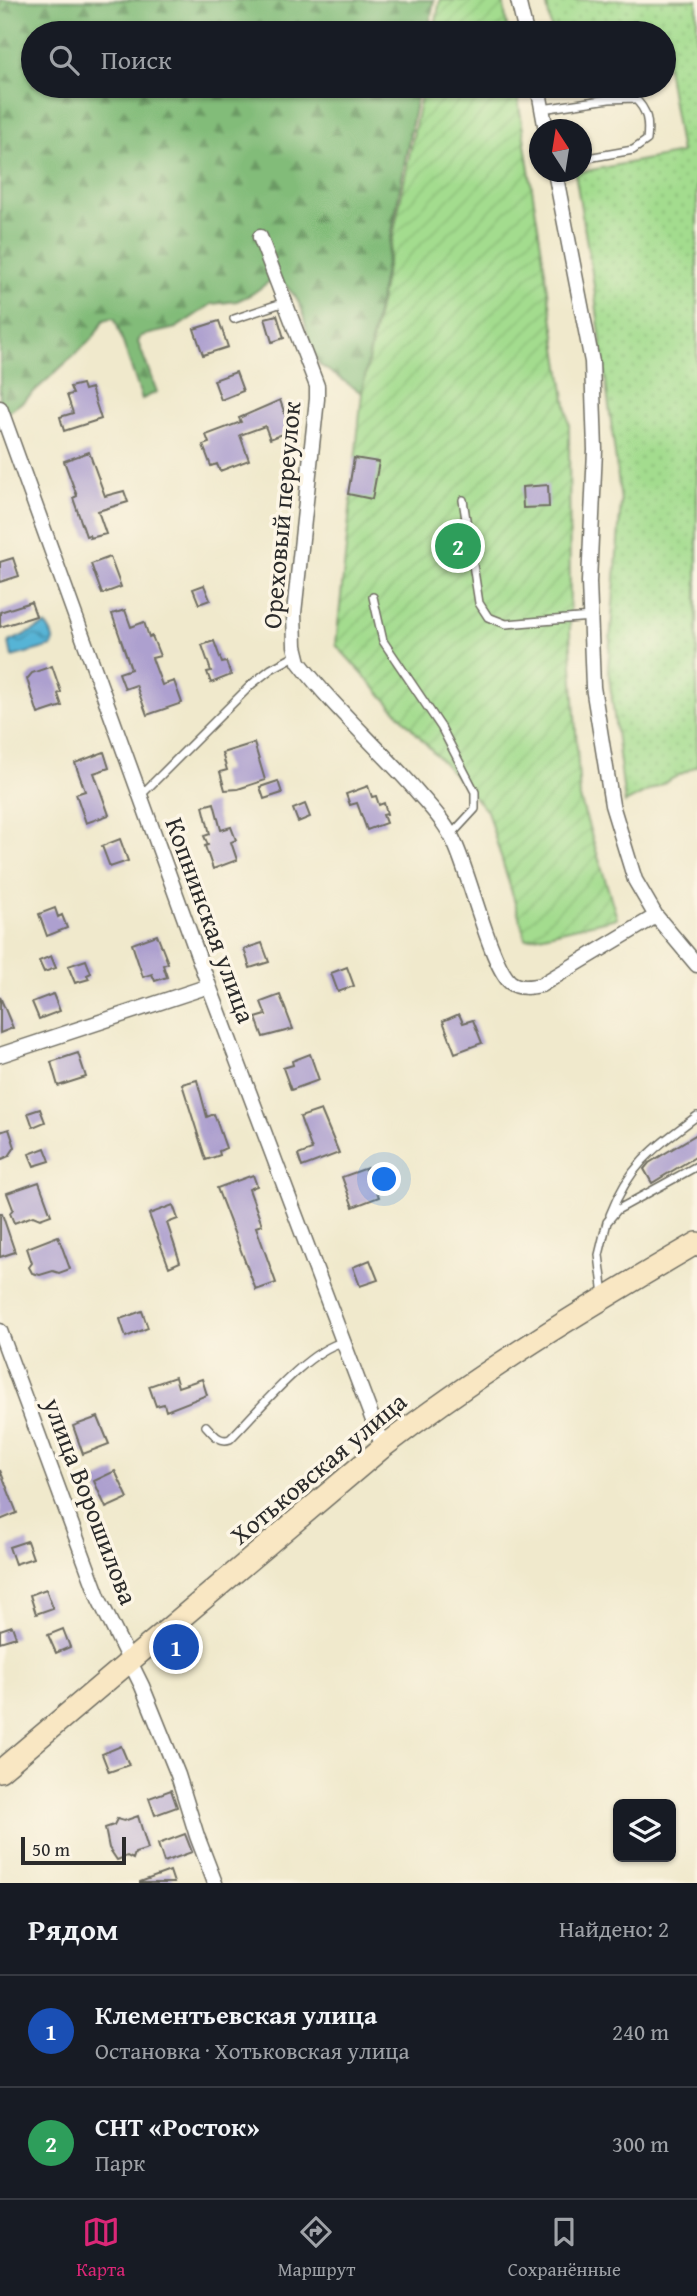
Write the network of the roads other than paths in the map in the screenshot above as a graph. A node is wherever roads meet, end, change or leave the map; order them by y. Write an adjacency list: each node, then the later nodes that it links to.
1 (518, 0): 2 (street)
2 (523, 21)
3 (540, 98): 4 (street)
4 (542, 109): 5 (street); 6 (lane)
5 (544, 119)
6 (592, 157)
7 (557, 182): 14 (street)
8 (261, 237): 9 (street, Ореховый переулок)
9 (286, 302): 10 (lane); 15 (street, Ореховый переулок)
10 (234, 319)
11 (0, 408): 16 (street, Копнинская улица)
12 (463, 500): 14 (lane)
13 (373, 597): 17 (lane)
14 (591, 617): 18 (street)
15 (297, 655): 16 (lane); 17 (street, Ореховый переулок)
16 (140, 797): 20 (street, Копнинская улица)
17 (451, 835): 18 (street, Ореховый переулок)
18 (656, 916): 19 (street)
19 (697, 965)
20 (209, 986): 21 (street); 28 (street, Копнинская улица)
21 (0, 1055)
22 (697, 1116): 24 (lane)
23 (697, 1166): 24 (lane)
24 (607, 1222): 26 (lane)
25 (697, 1243): 26 (main road, Хотьковская улица)
26 (604, 1297): 30 (main road, Хотьковская улица)
27 (0, 1331): 31 (street, улица Ворошилова)
28 (344, 1341): 29 (lane); 30 (street, Копнинская улица)
29 (206, 1426)
30 (383, 1447): 31 (main road, Хотьковская улица)
31 (130, 1662): 32 (main road, Хотьковская улица); 33 (street, улица Ворошилова)
32 (0, 1772)
33 (215, 1883)

